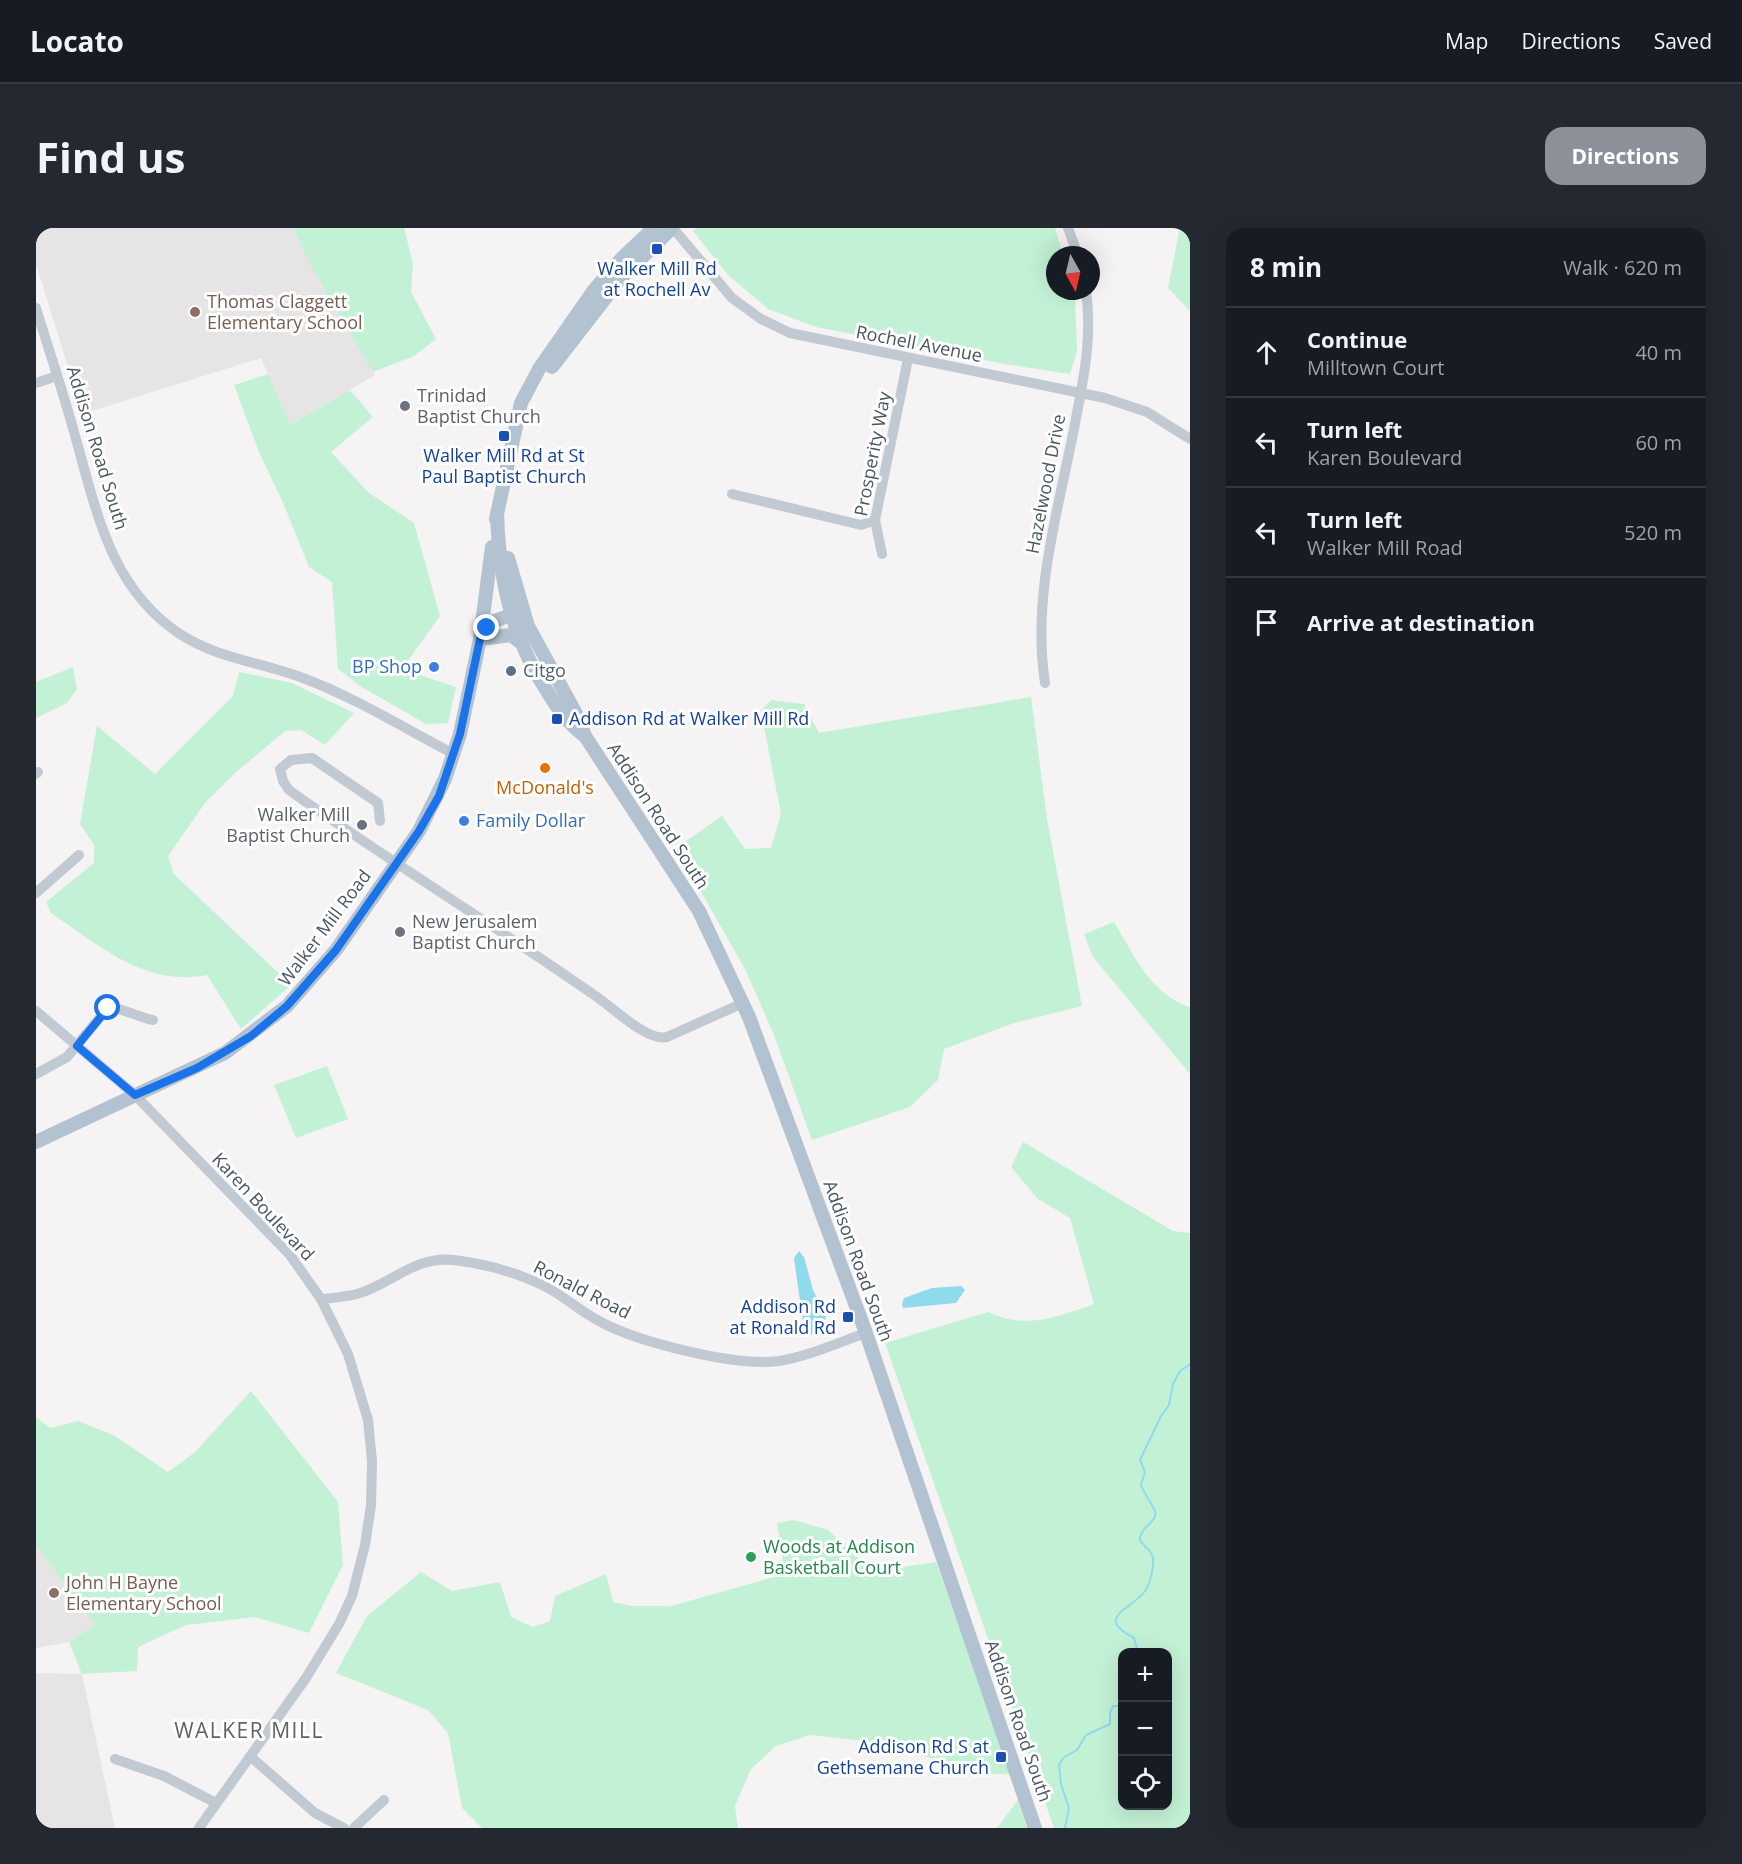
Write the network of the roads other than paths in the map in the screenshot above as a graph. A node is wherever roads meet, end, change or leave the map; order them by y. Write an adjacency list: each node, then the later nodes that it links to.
1 (654, 228): 11 (main road, Walker Mill Road)
2 (673, 228): 7 (street, Rochell Avenue); 11 (main road, Walker Mill Road)
3 (1068, 228): 4 (street)
4 (1075, 246)
5 (1087, 300): 10 (street, Hazelwood Drive)
6 (36, 308): 8 (street, Addison Road South)
7 (908, 359): 10 (street, Rochell Avenue); 15 (street, Prosperity Way)
8 (57, 376): 9 (street); 22 (street, Addison Road South)
9 (36, 383)
10 (1081, 393): 12 (street, Rochell Avenue); 20 (street, Hazelwood Drive)
11 (517, 425): 14 (main road, Walker Mill Road)
12 (1190, 439)
13 (732, 494): 15 (street)
14 (499, 508): 17 (main road, Addison Road South); 18 (main road, Walker Mill Road)
15 (875, 520): 16 (street, Prosperity Way)
16 (882, 554)
17 (516, 614): 18 (main road); 19 (main road, Addison Road South); 21 (main road, Addison Road South)
18 (480, 639): 19 (main road); 22 (main road, Walker Mill Road)
19 (520, 642): 21 (main road, Addison Road South)
20 (1045, 683)
21 (585, 736): 27 (main road, Addison Road South)
22 (454, 754): 25 (main road, Walker Mill Road)
23 (380, 821): 25 (street)
24 (79, 855): 26 (street)
25 (395, 865): 27 (street); 32 (main road, Walker Mill Road)
26 (36, 893)
27 (744, 1003): 35 (main road, Addison Road South)
28 (36, 1011): 30 (street, Karen Boulevard)
29 (153, 1020): 30 (street)
30 (77, 1046): 31 (street); 32 (street, Karen Boulevard)
31 (36, 1074)
32 (135, 1095): 33 (main road, Walker Mill Road); 34 (street, Karen Boulevard)
33 (36, 1142)
34 (321, 1299): 35 (street, Ronald Road); 36 (street, Karen Boulevard)
35 (866, 1333): 43 (main road, Addison Road South)
36 (251, 1757): 39 (street, Karen Boulevard); 41 (street)
37 (116, 1759): 39 (street)
38 (384, 1800): 42 (street)
39 (216, 1803): 40 (street, Karen Boulevard)
40 (199, 1828)
41 (344, 1828)
42 (354, 1828)
43 (1035, 1828)

